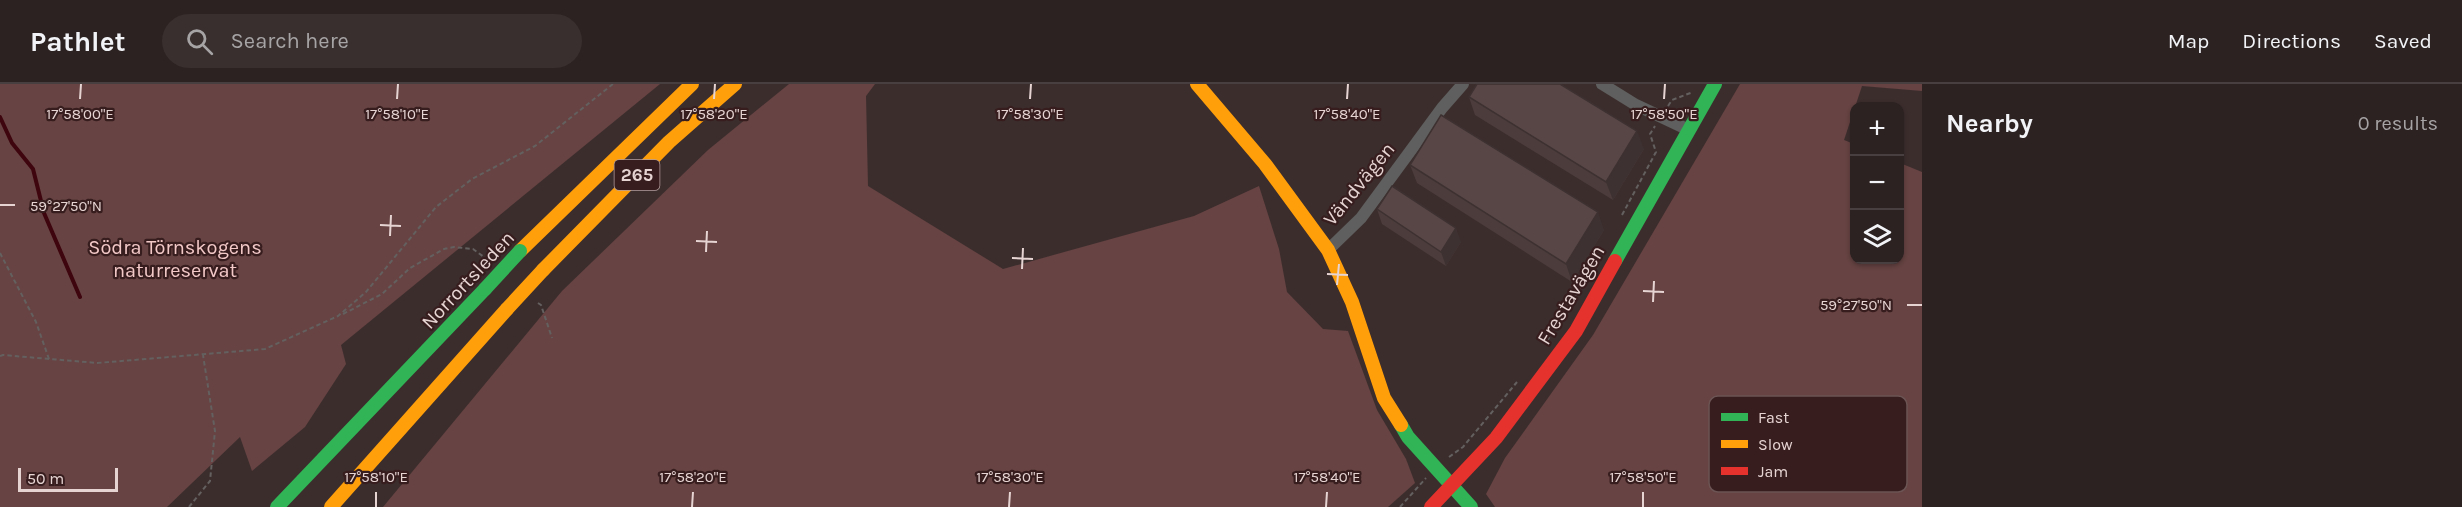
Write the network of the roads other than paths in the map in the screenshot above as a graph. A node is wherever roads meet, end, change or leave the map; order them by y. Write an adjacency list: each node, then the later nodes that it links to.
1 (692, 84): 10 (main road, Norrortsleden / 265, bridge)
2 (735, 84): 11 (main road, 265, bridge)
3 (1197, 84): 8 (main road)
4 (1463, 84): 8 (street, Vändvägen)
5 (1602, 84): 7 (street)
6 (1715, 84): 7 (main road, Frestavägen)
7 (1689, 130): 9 (main road, Frestavägen)
8 (1328, 250): 9 (main road)
9 (1453, 485): 12 (main road, Frestavägen); 13 (main road)
10 (277, 507)
11 (332, 507)
12 (1431, 507)
13 (1471, 507)

